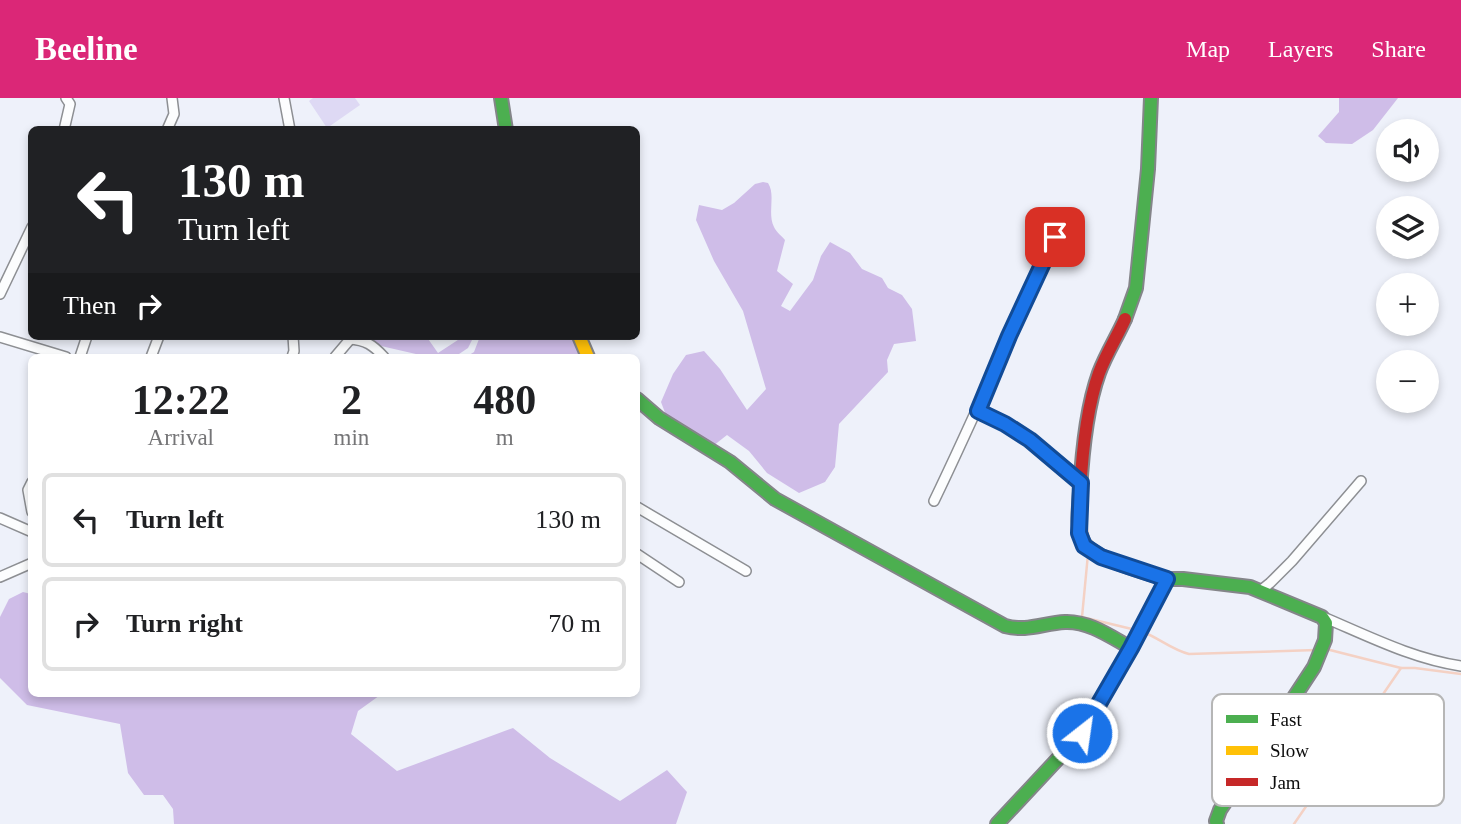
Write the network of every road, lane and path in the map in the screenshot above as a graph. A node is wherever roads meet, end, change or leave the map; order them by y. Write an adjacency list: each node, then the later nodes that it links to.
1 (65, 98): 6 (street)
2 (172, 98): 7 (street)
3 (284, 98): 8 (street)
4 (501, 98): 9 (street)
5 (1151, 98): 22 (street)
6 (66, 126)
7 (169, 126)
8 (289, 126)
9 (505, 126)
10 (28, 236): 12 (street)
11 (1055, 237): 20 (street)
12 (0, 294)
13 (0, 337): 16 (street)
14 (349, 340): 17 (street)
15 (364, 340): 18 (street)
16 (56, 354)
17 (337, 354)
18 (381, 354)
19 (640, 401): 35 (street)
20 (978, 411): 22 (street); 23 (street)
21 (1361, 481): 33 (street)
22 (1081, 483): 31 (street)
23 (934, 501)
24 (640, 509): 29 (street)
25 (0, 518): 26 (street)
26 (28, 530)
27 (640, 556): 32 (street)
28 (28, 566): 30 (street)
29 (746, 571)
30 (0, 577)
31 (1167, 579): 33 (street); 35 (street)
32 (679, 582)
33 (1259, 591): 34 (street)
34 (1322, 617): 36 (street); 37 (street)
35 (1131, 648): 39 (street)
36 (1461, 666)
37 (1296, 694)
38 (1223, 806): 40 (street)
39 (997, 824)
40 (1217, 824)

